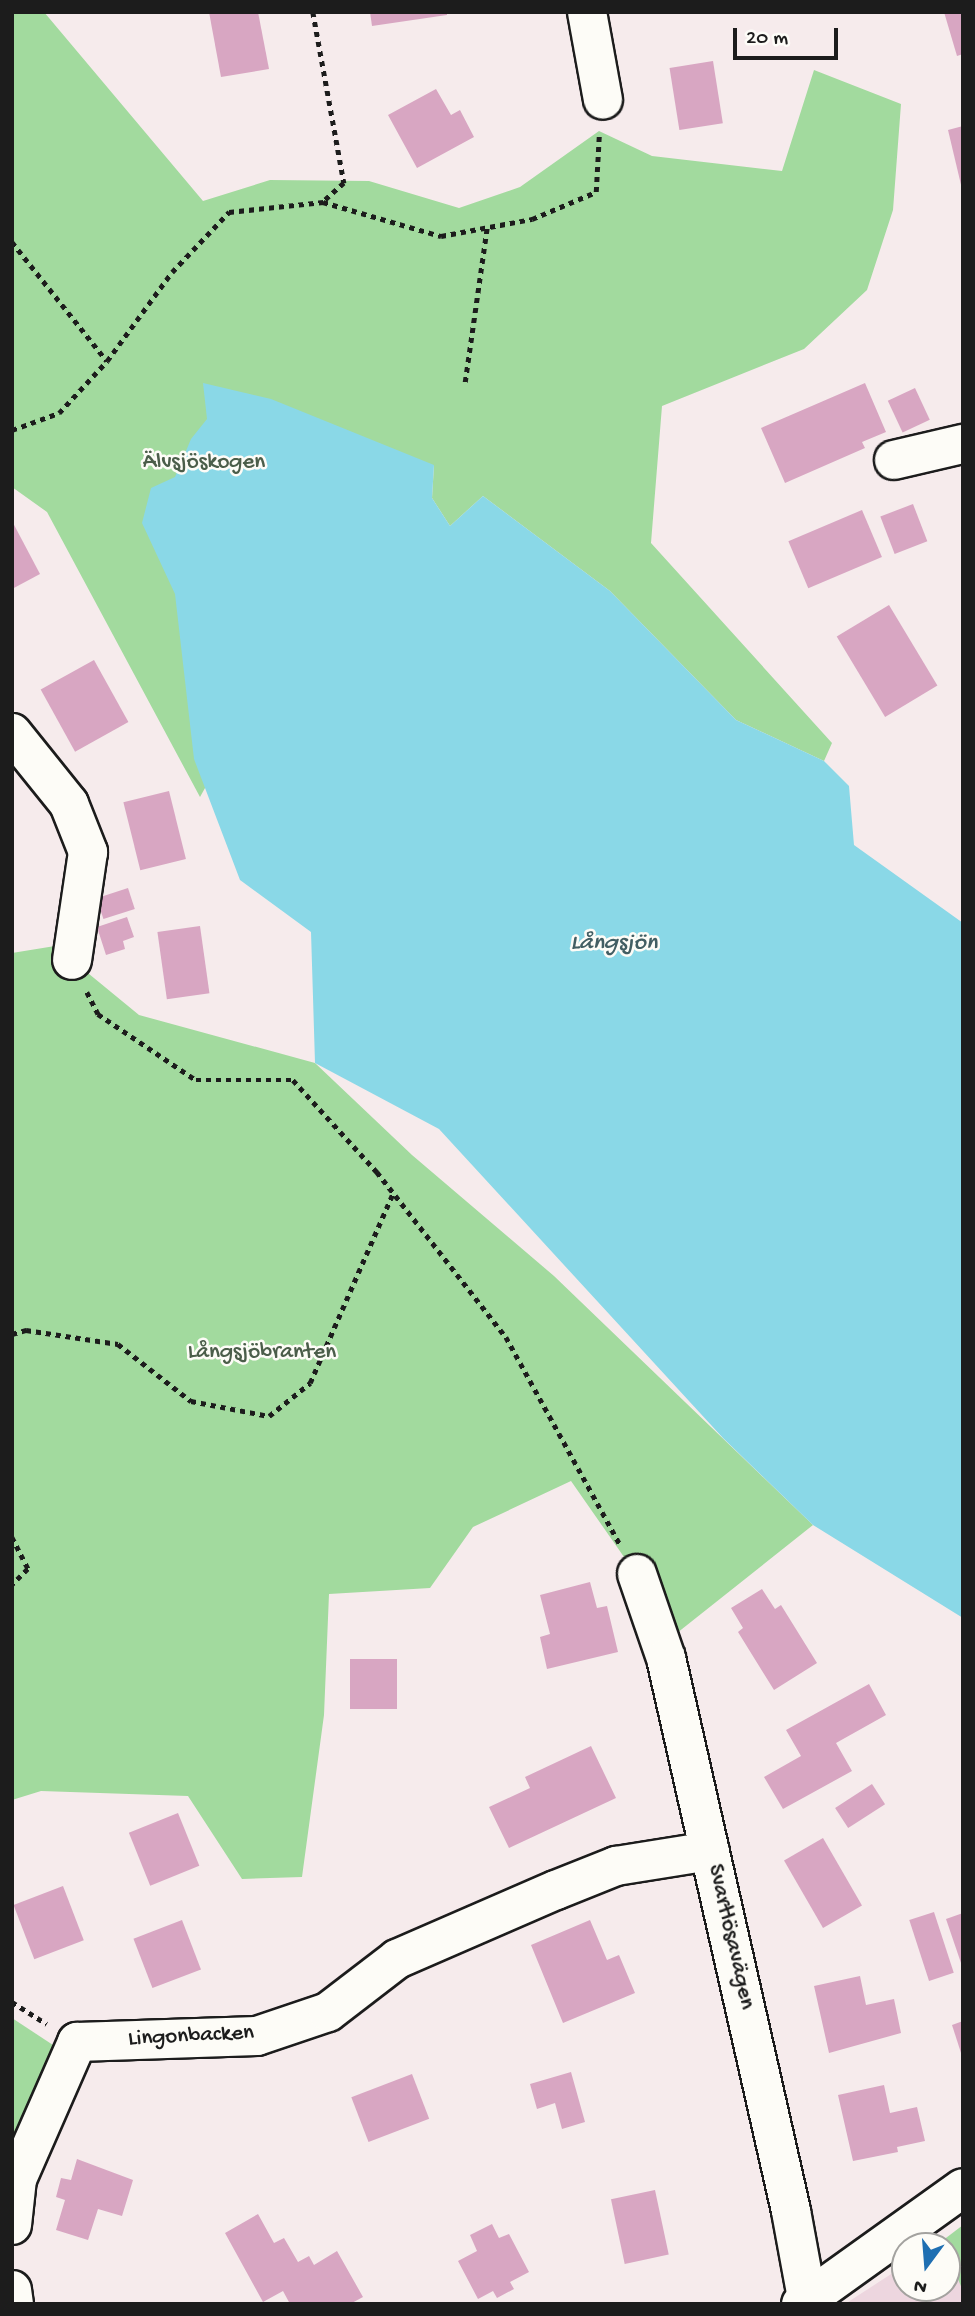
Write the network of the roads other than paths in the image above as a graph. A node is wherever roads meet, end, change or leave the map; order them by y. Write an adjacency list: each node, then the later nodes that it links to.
1 (587, 12): 2 (street)
2 (603, 100)
3 (963, 444): 4 (street)
4 (894, 460)
5 (12, 733): 6 (street)
6 (72, 960)
7 (637, 1574): 8 (street, Svartlösavägen)
8 (710, 1851): 10 (street, Lingonbacken); 12 (street, Svartlösavägen)
9 (963, 2188): 12 (street)
10 (12, 2225)
11 (12, 2290): 13 (street)
12 (806, 2302)
13 (14, 2304)

